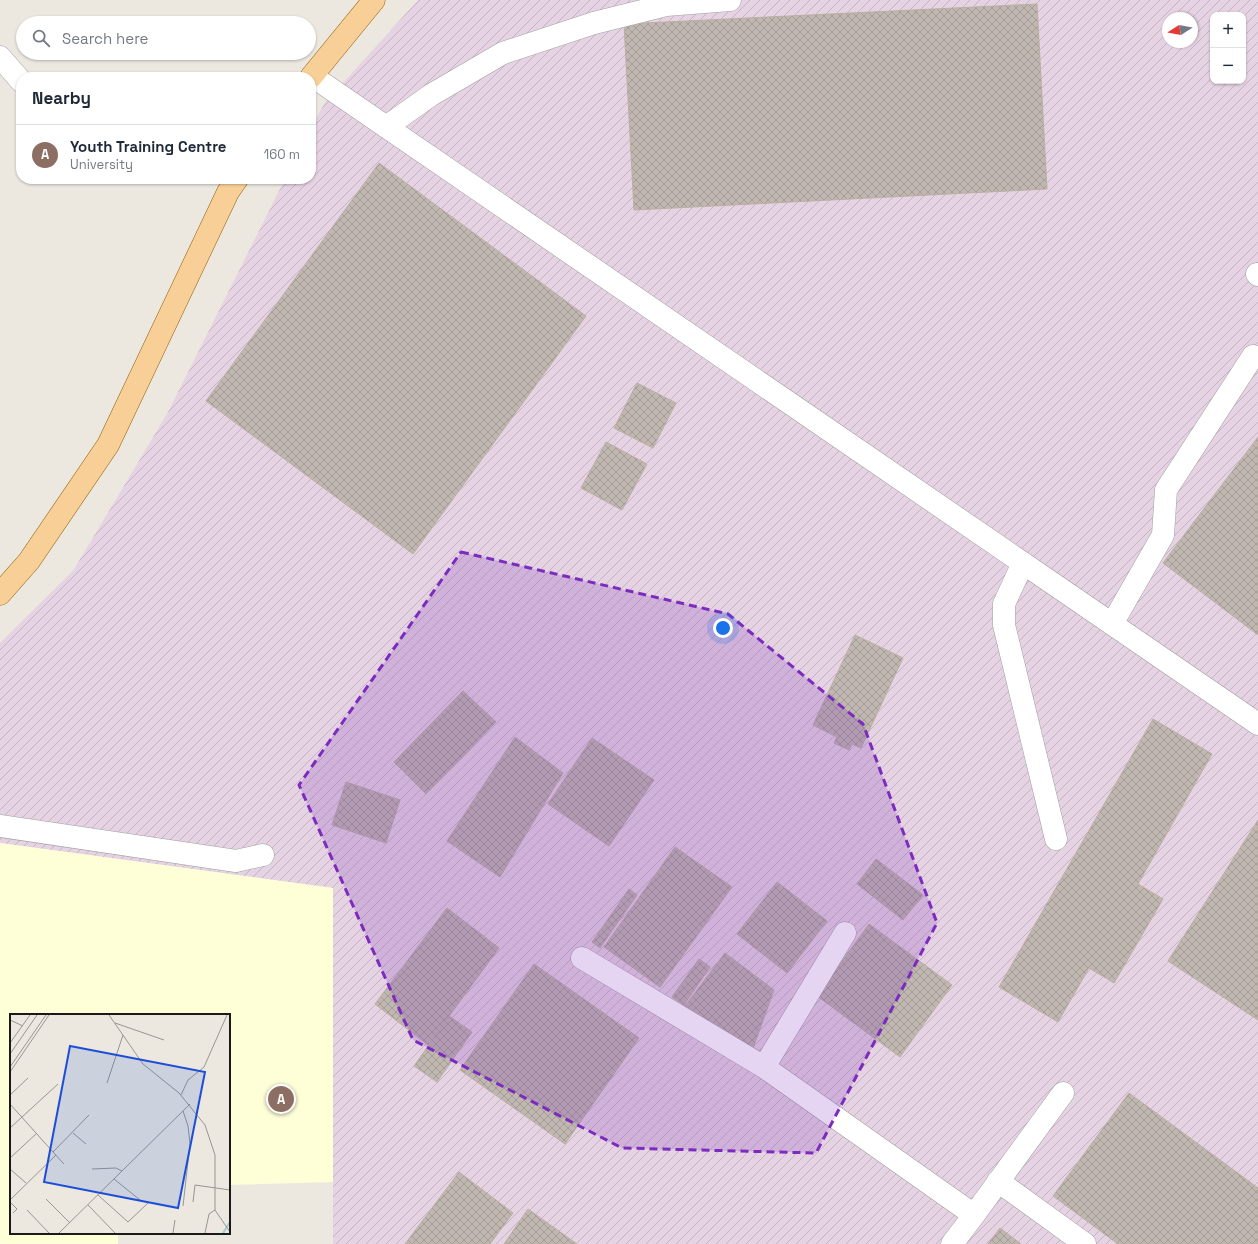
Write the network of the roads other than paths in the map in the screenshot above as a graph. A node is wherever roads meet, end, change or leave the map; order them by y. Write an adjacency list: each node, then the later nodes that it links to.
1 (374, 0): 4 (main road)
2 (730, 0): 7 (street)
3 (0, 57): 5 (street)
4 (315, 72)
5 (16, 75)
6 (316, 80): 7 (street)
7 (386, 127): 10 (street)
8 (234, 184): 11 (main road)
9 (1253, 356): 12 (street)
10 (1023, 563): 12 (street); 15 (street)
11 (0, 594)
12 (1112, 624): 13 (street)
13 (1258, 724)
14 (0, 826): 16 (street)
15 (1056, 839)
16 (263, 855)
17 (845, 933): 19 (street)
18 (582, 958): 19 (street)
19 (764, 1067): 22 (street)
20 (1063, 1093): 21 (street)
21 (998, 1181): 22 (street); 24 (street)
22 (974, 1215): 23 (street)
23 (952, 1244)
24 (1085, 1244)

